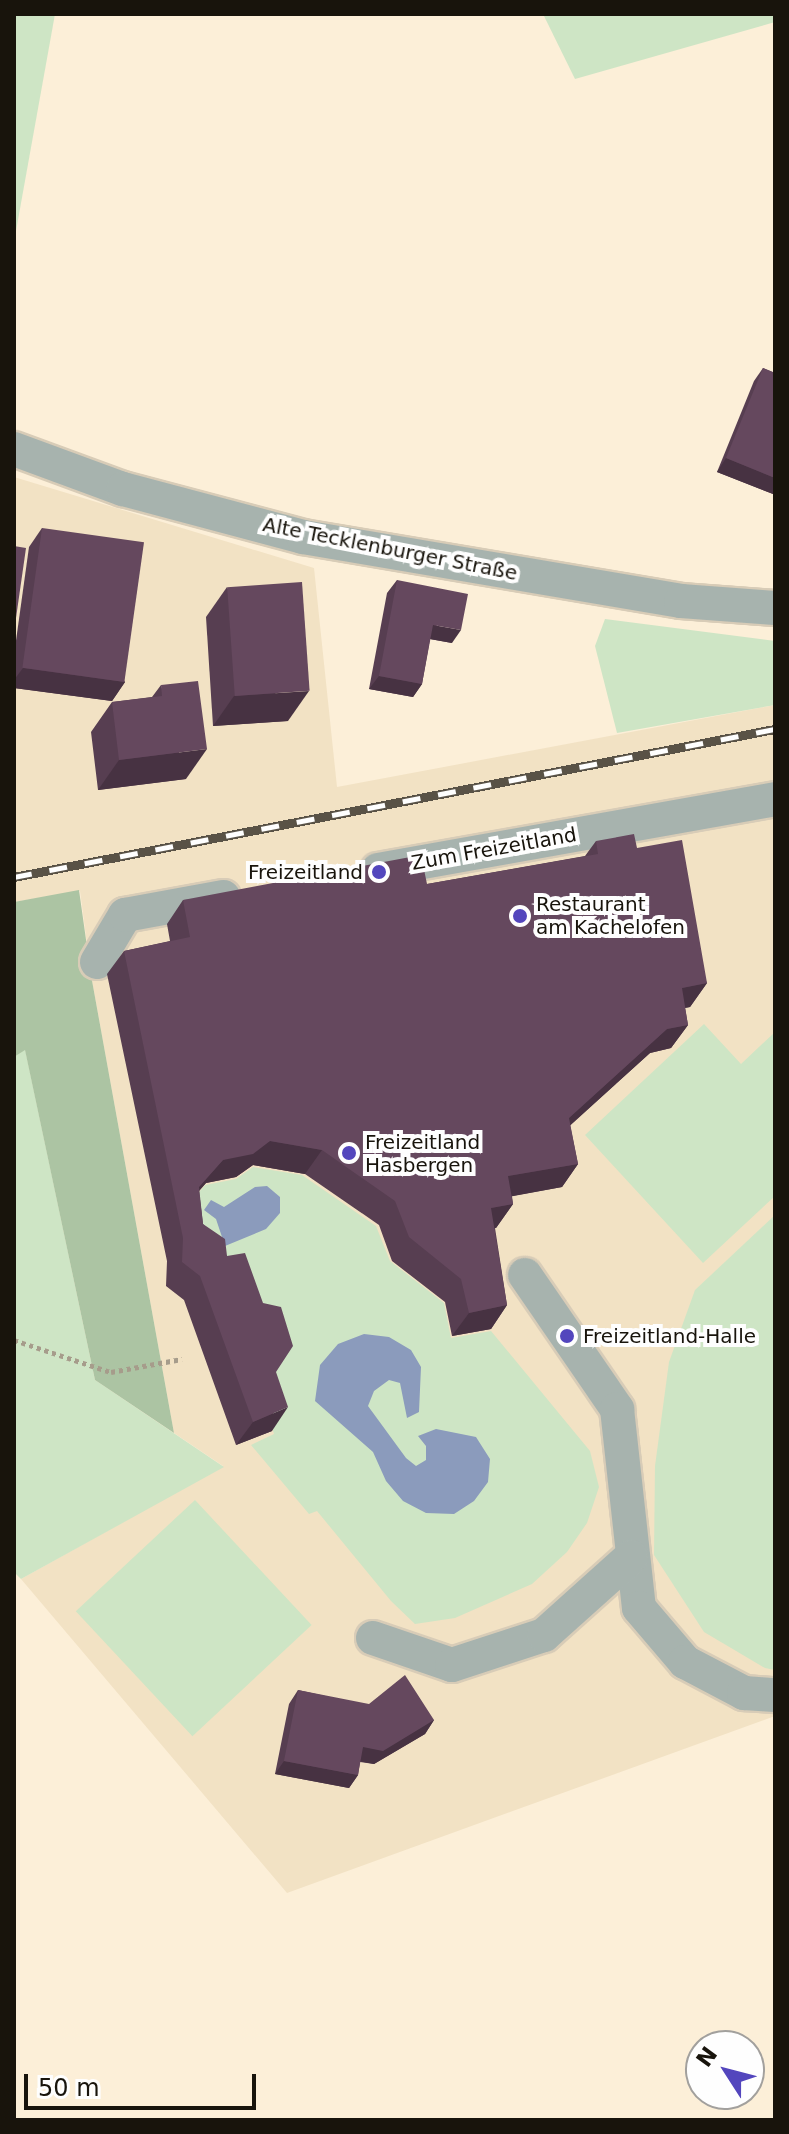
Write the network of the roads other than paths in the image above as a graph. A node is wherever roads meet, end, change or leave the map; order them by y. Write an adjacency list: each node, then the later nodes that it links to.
1 (14, 449): 2 (street, Alte Tecklenburger Straße)
2 (775, 608)
3 (775, 799): 4 (street, Zum Freizeitland)
4 (341, 876)
5 (249, 893): 6 (street)
6 (97, 962)
7 (525, 1275): 8 (street)
8 (631, 1557): 9 (street); 10 (street)
9 (373, 1638)
10 (775, 1695)

